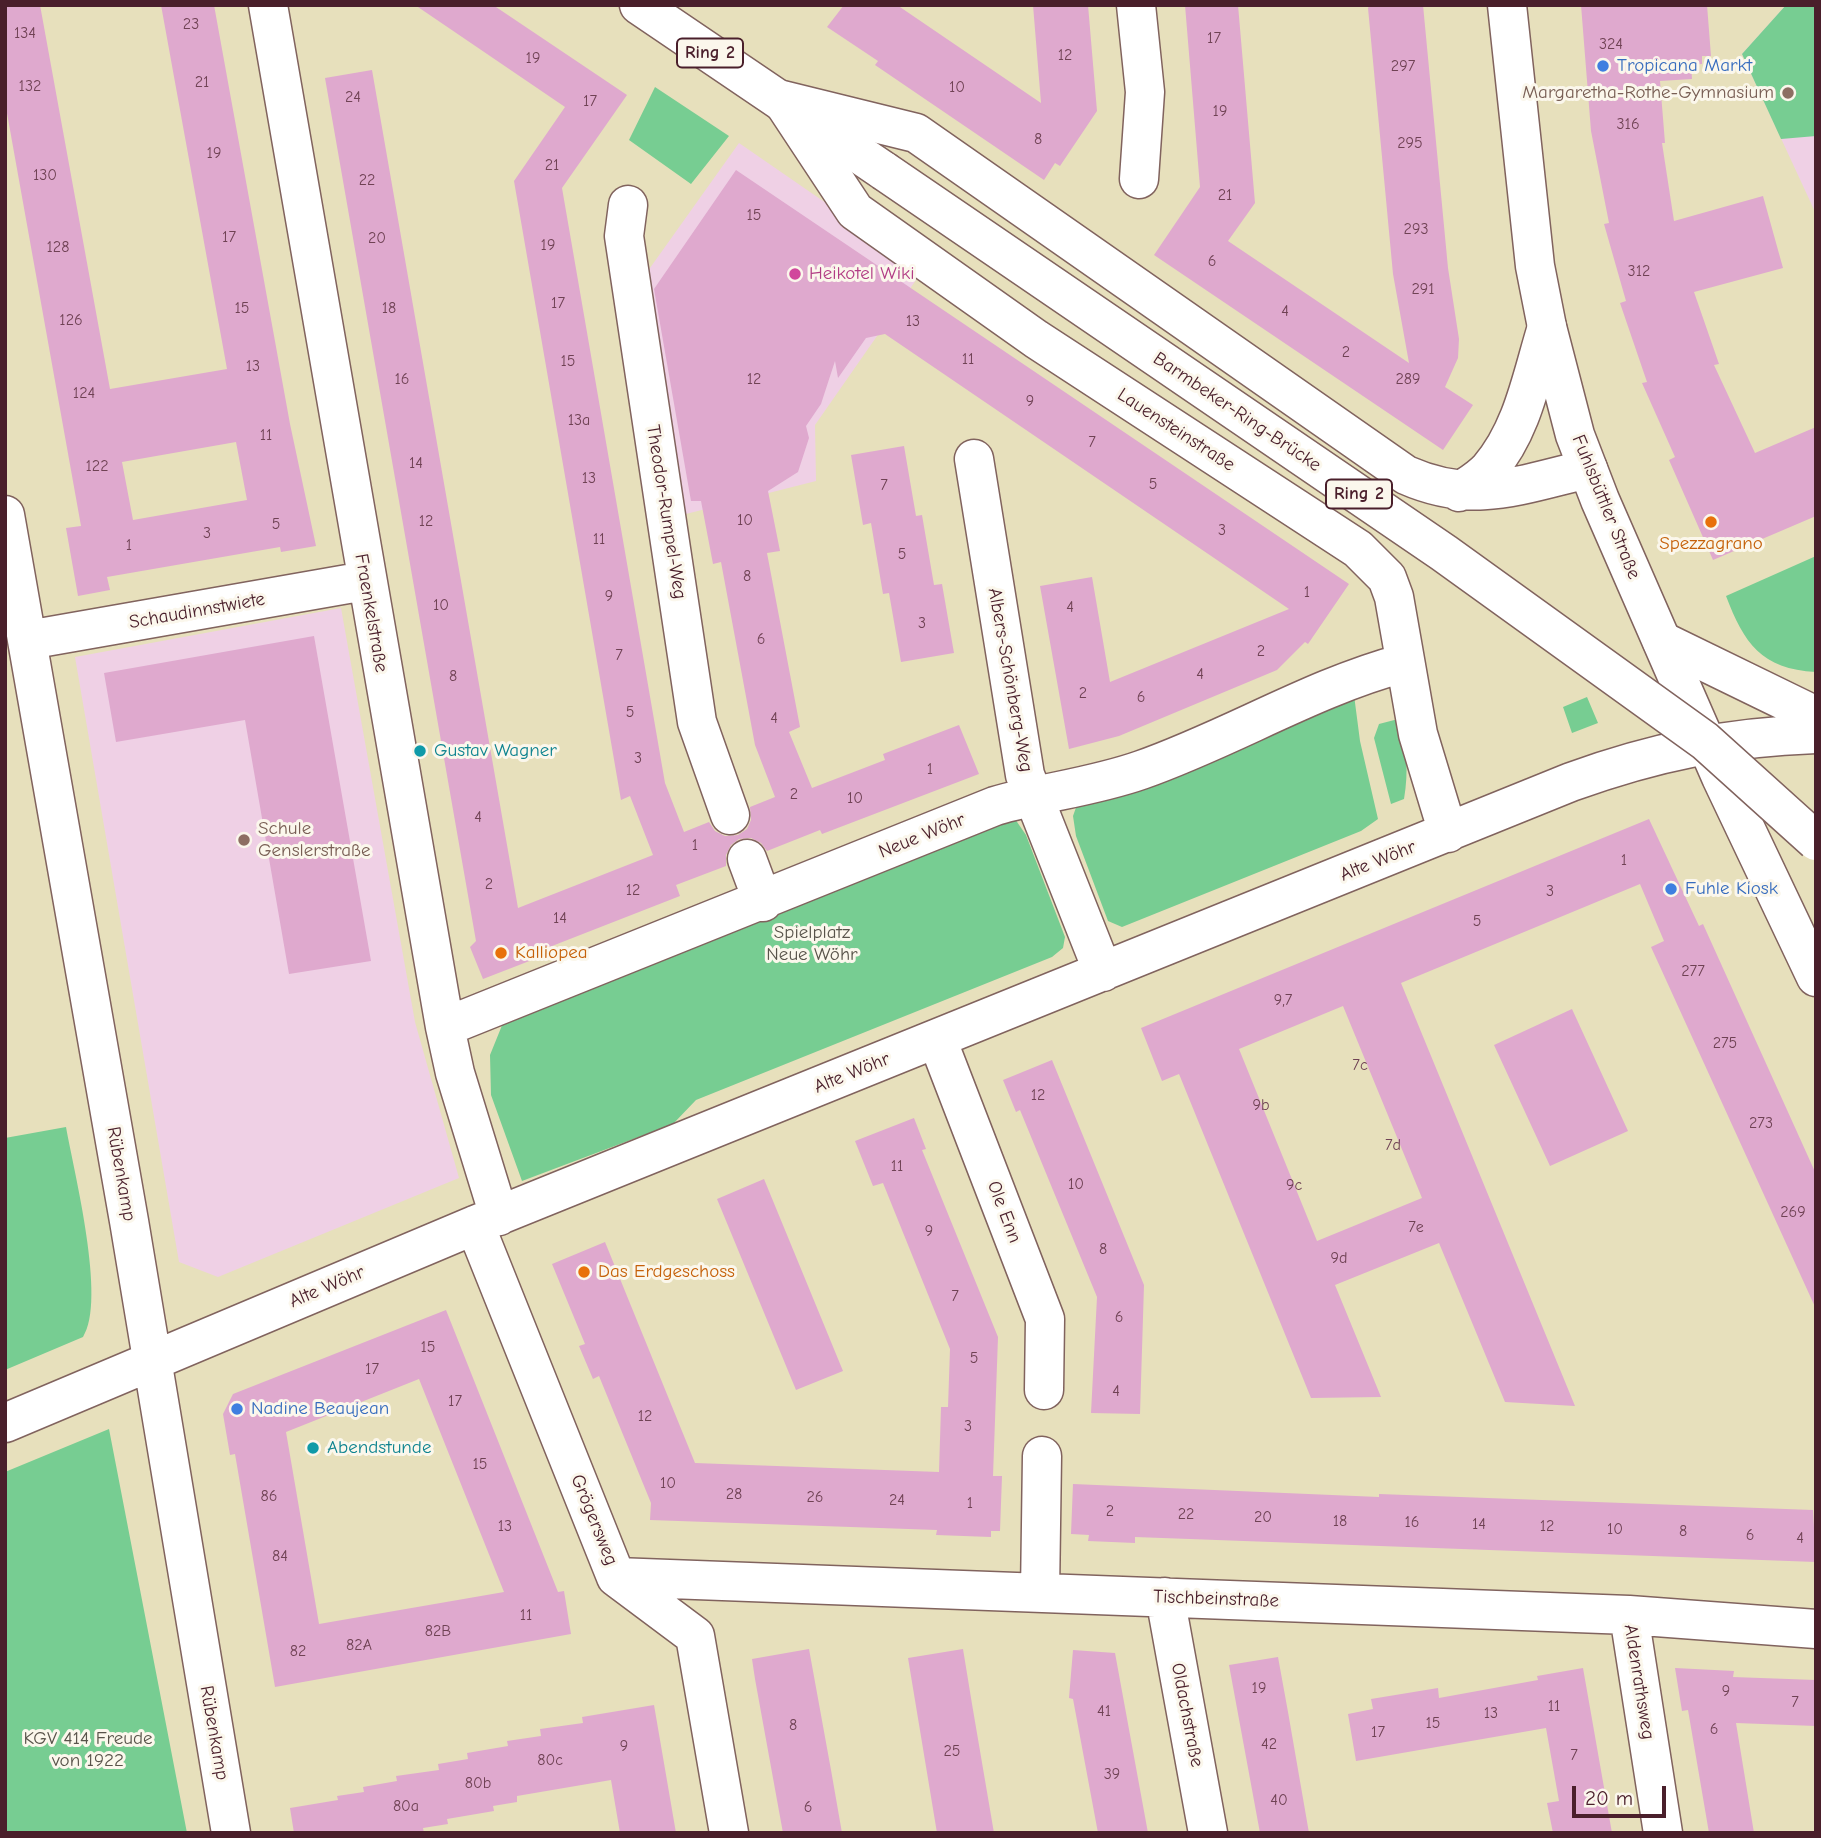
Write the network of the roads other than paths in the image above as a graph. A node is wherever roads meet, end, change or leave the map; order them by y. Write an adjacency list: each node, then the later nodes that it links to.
1 (268, 5): 14 (street, Fraenkelstraße)
2 (639, 5): 5 (street, Lauensteinstraße / Ring 2)
3 (1136, 5): 7 (street)
4 (1507, 5): 9 (street, Fuhlsbüttler Straße)
5 (782, 100): 6 (street, Lauensteinstraße / Ring 2); 12 (street, Lauensteinstraße); 17 (street, Lauensteinstraße)
6 (884, 171): 24 (street, Barmbeker-Ring-Brücke / Ring 2, bridge)
7 (1139, 178)
8 (628, 205): 22 (street, Theodor-Rumpel-Weg)
9 (1547, 327): 11 (street, Fuhlsbüttler Straße); 12 (street)
10 (974, 459): 21 (street, Albers-Schönberg-Weg)
11 (1588, 469): 12 (street, Lauensteinstraße); 16 (street, Fuhlsbüttler Straße)
12 (1459, 492)
13 (5, 515): 15 (street, Rübenkamp)
14 (365, 581): 15 (street, Schaudinnstwiete); 29 (street, Fraenkelstraße)
15 (28, 640): 32 (street, Rübenkamp)
16 (1662, 641): 18 (street); 20 (street, Fuhlsbüttler Straße)
17 (1405, 663): 21 (street, Neue Wöhr); 23 (street, Lauensteinstraße)
18 (1816, 716)
19 (1816, 734): 20 (street, Alte Wöhr)
20 (1706, 743): 23 (street, Alte Wöhr); 28 (street, Fuhlsbüttler Straße)
21 (1034, 797): 26 (street, Neue Wöhr); 27 (street, Albers-Schönberg-Weg)
22 (730, 815)
23 (1448, 833): 27 (street, Alte Wöhr)
24 (1816, 841)
25 (747, 859): 26 (street)
26 (763, 902): 29 (street, Neue Wöhr)
27 (1103, 972): 30 (street, Alte Wöhr)
28 (1816, 977)
29 (445, 1027): 31 (street, Fraenkelstraße)
30 (937, 1039): 31 (street, Alte Wöhr); 33 (street, Ole Enn)
31 (487, 1221): 32 (street, Alte Wöhr); 36 (street, Grögersweg)
32 (153, 1361): 34 (street, Alte Wöhr); 41 (street, Rübenkamp)
33 (1044, 1390)
34 (5, 1423)
35 (1042, 1456): 37 (street)
36 (617, 1577): 37 (street, Tischbeinstraße); 42 (street, Grögersweg)
37 (1040, 1592): 38 (street, Tischbeinstraße)
38 (1165, 1597): 39 (street, Tischbeinstraße); 43 (street, Oldachstraße)
39 (1629, 1615): 40 (street, Tischbeinstraße); 44 (street, Aldenrathsweg)
40 (1816, 1629)
41 (231, 1833)
42 (729, 1833)
43 (1208, 1833)
44 (1663, 1833)

